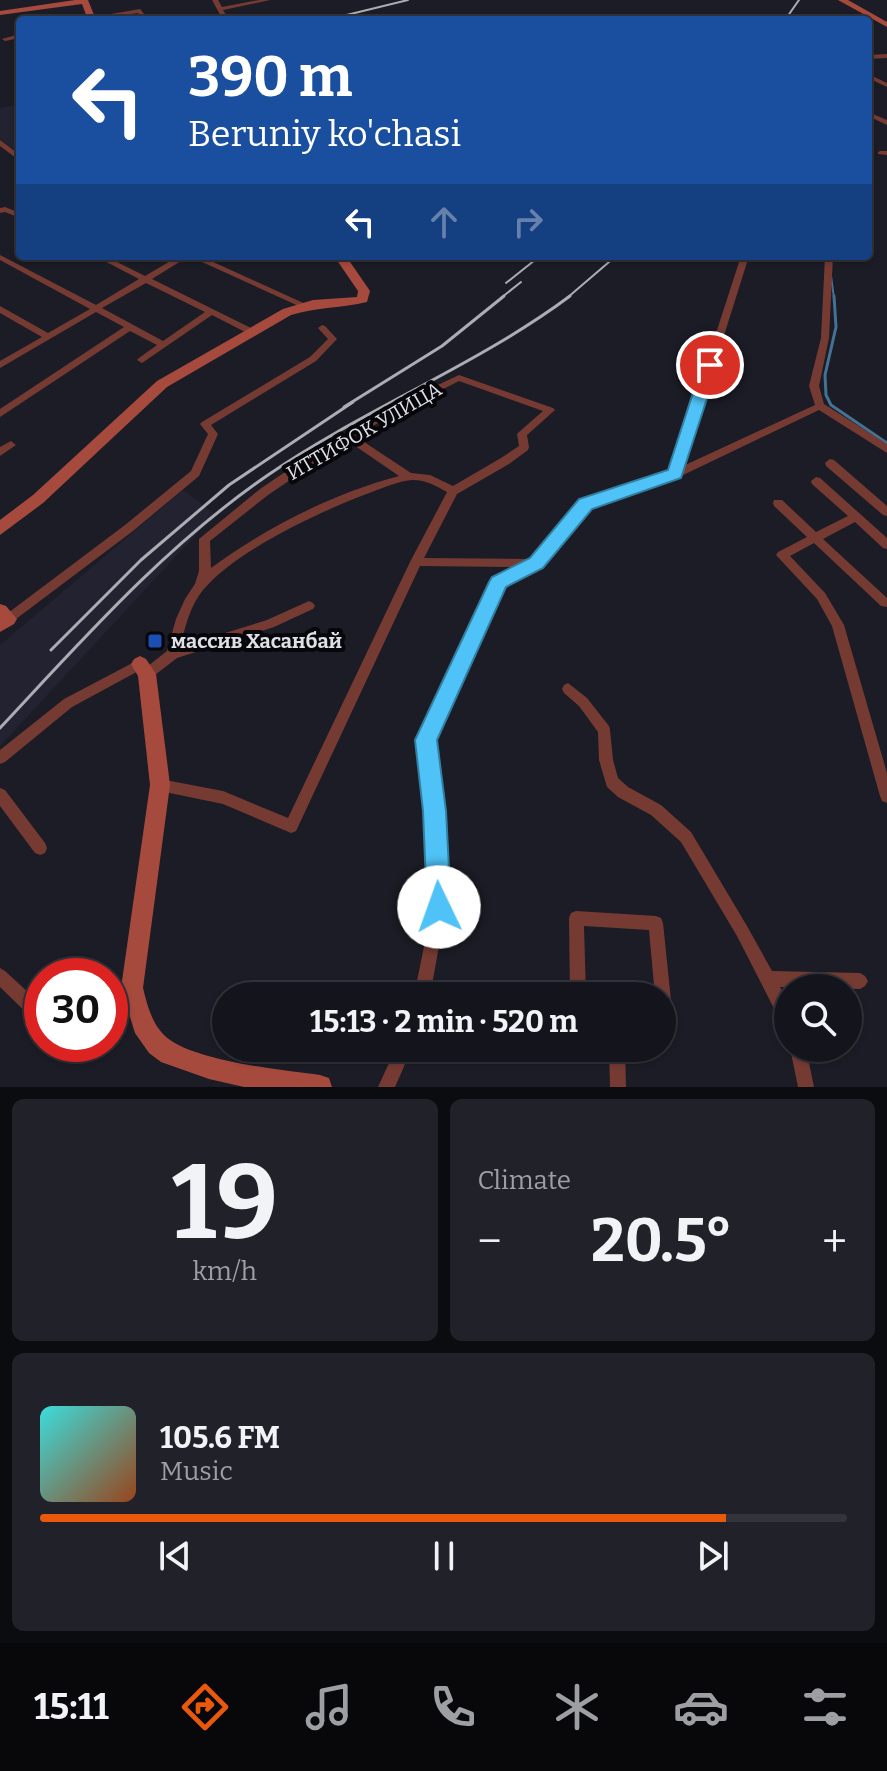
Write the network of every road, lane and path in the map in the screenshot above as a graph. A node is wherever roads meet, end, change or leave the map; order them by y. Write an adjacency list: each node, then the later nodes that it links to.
1 (85, 0): 2 (street); 7 (street)
2 (92, 0)
3 (215, 0): 6 (street)
4 (267, 0): 6 (street)
5 (842, 0): 11 (street)
6 (221, 9): 10 (street)
7 (0, 13)
8 (109, 16): 9 (street)
9 (143, 16)
10 (224, 16)
11 (871, 16)
12 (16, 37): 13 (street)
13 (5, 39)
14 (0, 142): 15 (street)
15 (16, 156)
16 (0, 257): 25 (street)
17 (107, 260): 23 (street)
18 (178, 260): 23 (street)
19 (202, 260): 24 (street)
20 (343, 260): 24 (street)
21 (744, 260): 42 (street)
22 (829, 260): 35 (street)
23 (145, 279): 25 (street); 27 (street)
24 (306, 306): 30 (street)
25 (97, 308): 28 (street); 31 (street)
26 (0, 309): 31 (street)
27 (211, 312): 30 (street); 32 (street)
28 (130, 327): 32 (street); 36 (street)
29 (322, 328): 57 (street)
30 (252, 332): 49 (street)
31 (47, 336): 34 (street)
32 (162, 344): 33 (street)
33 (142, 360)
34 (0, 365)
35 (820, 406): 39 (street); 42 (street)
36 (0, 414)
37 (348, 436): 43 (street); 45 (street, ИТТИФОК УЛИЦА); 54 (street, ИТТИФОК УЛИЦА)
38 (11, 445): 40 (street)
39 (887, 449)
40 (0, 452)
41 (830, 463): 47 (street)
42 (675, 474): 53 (street)
43 (409, 477): 45 (street); 54 (street, ИТТИФОК УЛИЦА)
44 (816, 481): 48 (street)
45 (453, 491): 52 (street)
46 (778, 503): 50 (street)
47 (887, 512)
48 (856, 517): 50 (street); 51 (street)
49 (0, 529)
50 (815, 538): 55 (street); 64 (street)
51 (887, 545)
52 (416, 562): 53 (street); 62 (street)
53 (536, 563): 69 (street)
54 (200, 586): 58 (street, ИТТИФОК УЛИЦА)
55 (885, 603)
56 (309, 606): 58 (street)
57 (3, 618)
58 (173, 654): 59 (street)
59 (143, 669): 61 (street); 62 (street)
60 (568, 689): 67 (street)
61 (0, 758)
62 (160, 785): 72 (street)
63 (0, 795): 65 (street)
64 (887, 796)
65 (40, 848)
66 (0, 976): 75 (street)
67 (767, 979): 68 (street); 74 (street)
68 (774, 979)
69 (425, 982)
70 (578, 982): 71 (street)
71 (662, 982)
72 (132, 988): 73 (street); 79 (street)
73 (128, 991)
74 (774, 992)
75 (24, 999)
76 (398, 1062): 82 (street)
77 (617, 1062): 83 (street)
78 (801, 1062): 84 (street)
79 (260, 1083): 80 (street)
80 (288, 1085): 81 (street)
81 (320, 1087)
82 (386, 1087)
83 (618, 1087)
84 (806, 1087)

